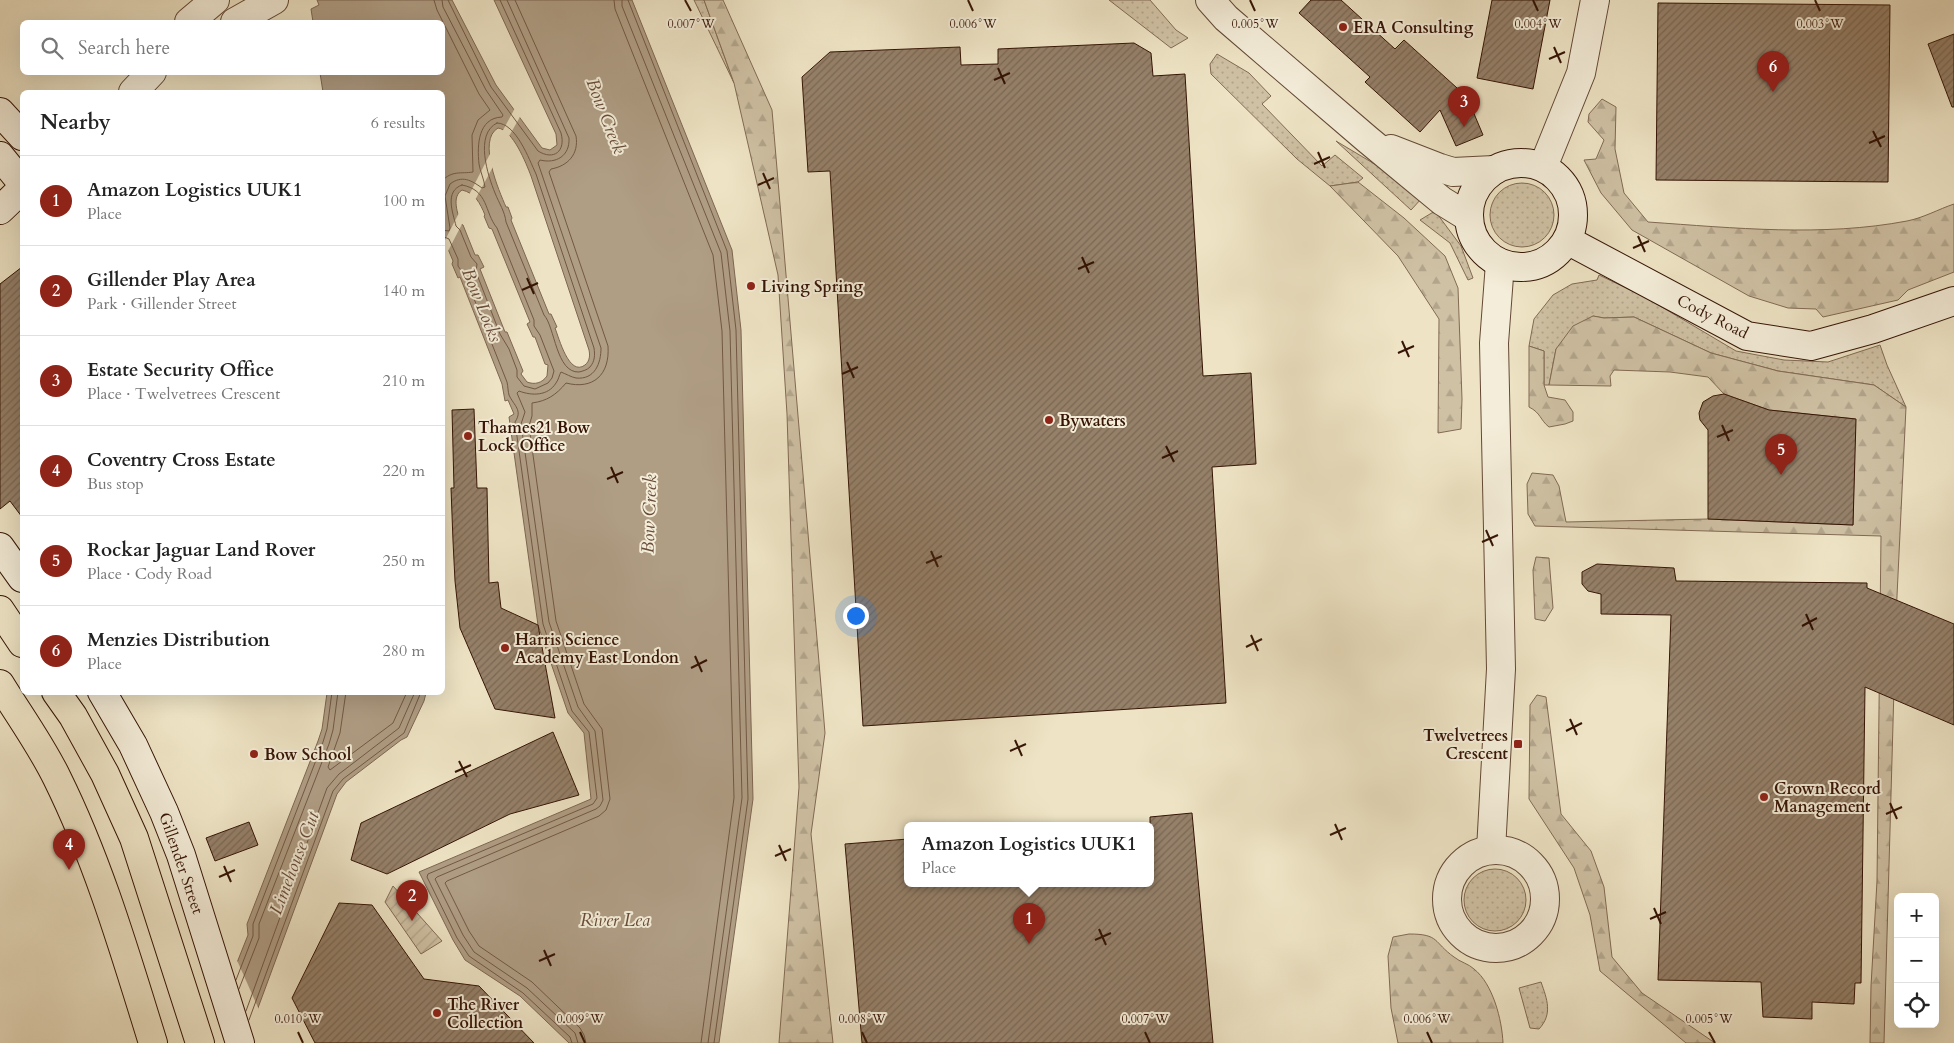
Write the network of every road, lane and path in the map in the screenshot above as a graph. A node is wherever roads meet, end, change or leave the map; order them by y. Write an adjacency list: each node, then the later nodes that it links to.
1 (215, 0): 5 (street)
2 (274, 0): 6 (street)
3 (1210, 0): 11 (street)
4 (1595, 0): 13 (street)
5 (191, 20)
6 (239, 20)
7 (149, 75): 8 (street)
8 (135, 90)
9 (0, 112): 10 (street)
10 (20, 134)
11 (1367, 139): 14 (street); 18 (street)
12 (0, 156): 15 (street)
13 (1544, 166): 14 (street); 19 (street)
14 (1494, 170): 18 (street)
15 (20, 181)
16 (20, 191): 17 (street)
17 (0, 210)
18 (1468, 217): 20 (street)
19 (1567, 240): 20 (street); 21 (street, Cody Road)
20 (1500, 262): 29 (street)
21 (1954, 301)
22 (0, 547): 23 (street)
23 (20, 575)
24 (0, 610): 25 (highway)
25 (20, 640)
26 (0, 684): 30 (highway)
27 (58, 695): 31 (highway)
28 (104, 695): 32 (street, Gillender Street)
29 (1491, 850)
30 (153, 1043)
31 (200, 1043)
32 (240, 1043)

